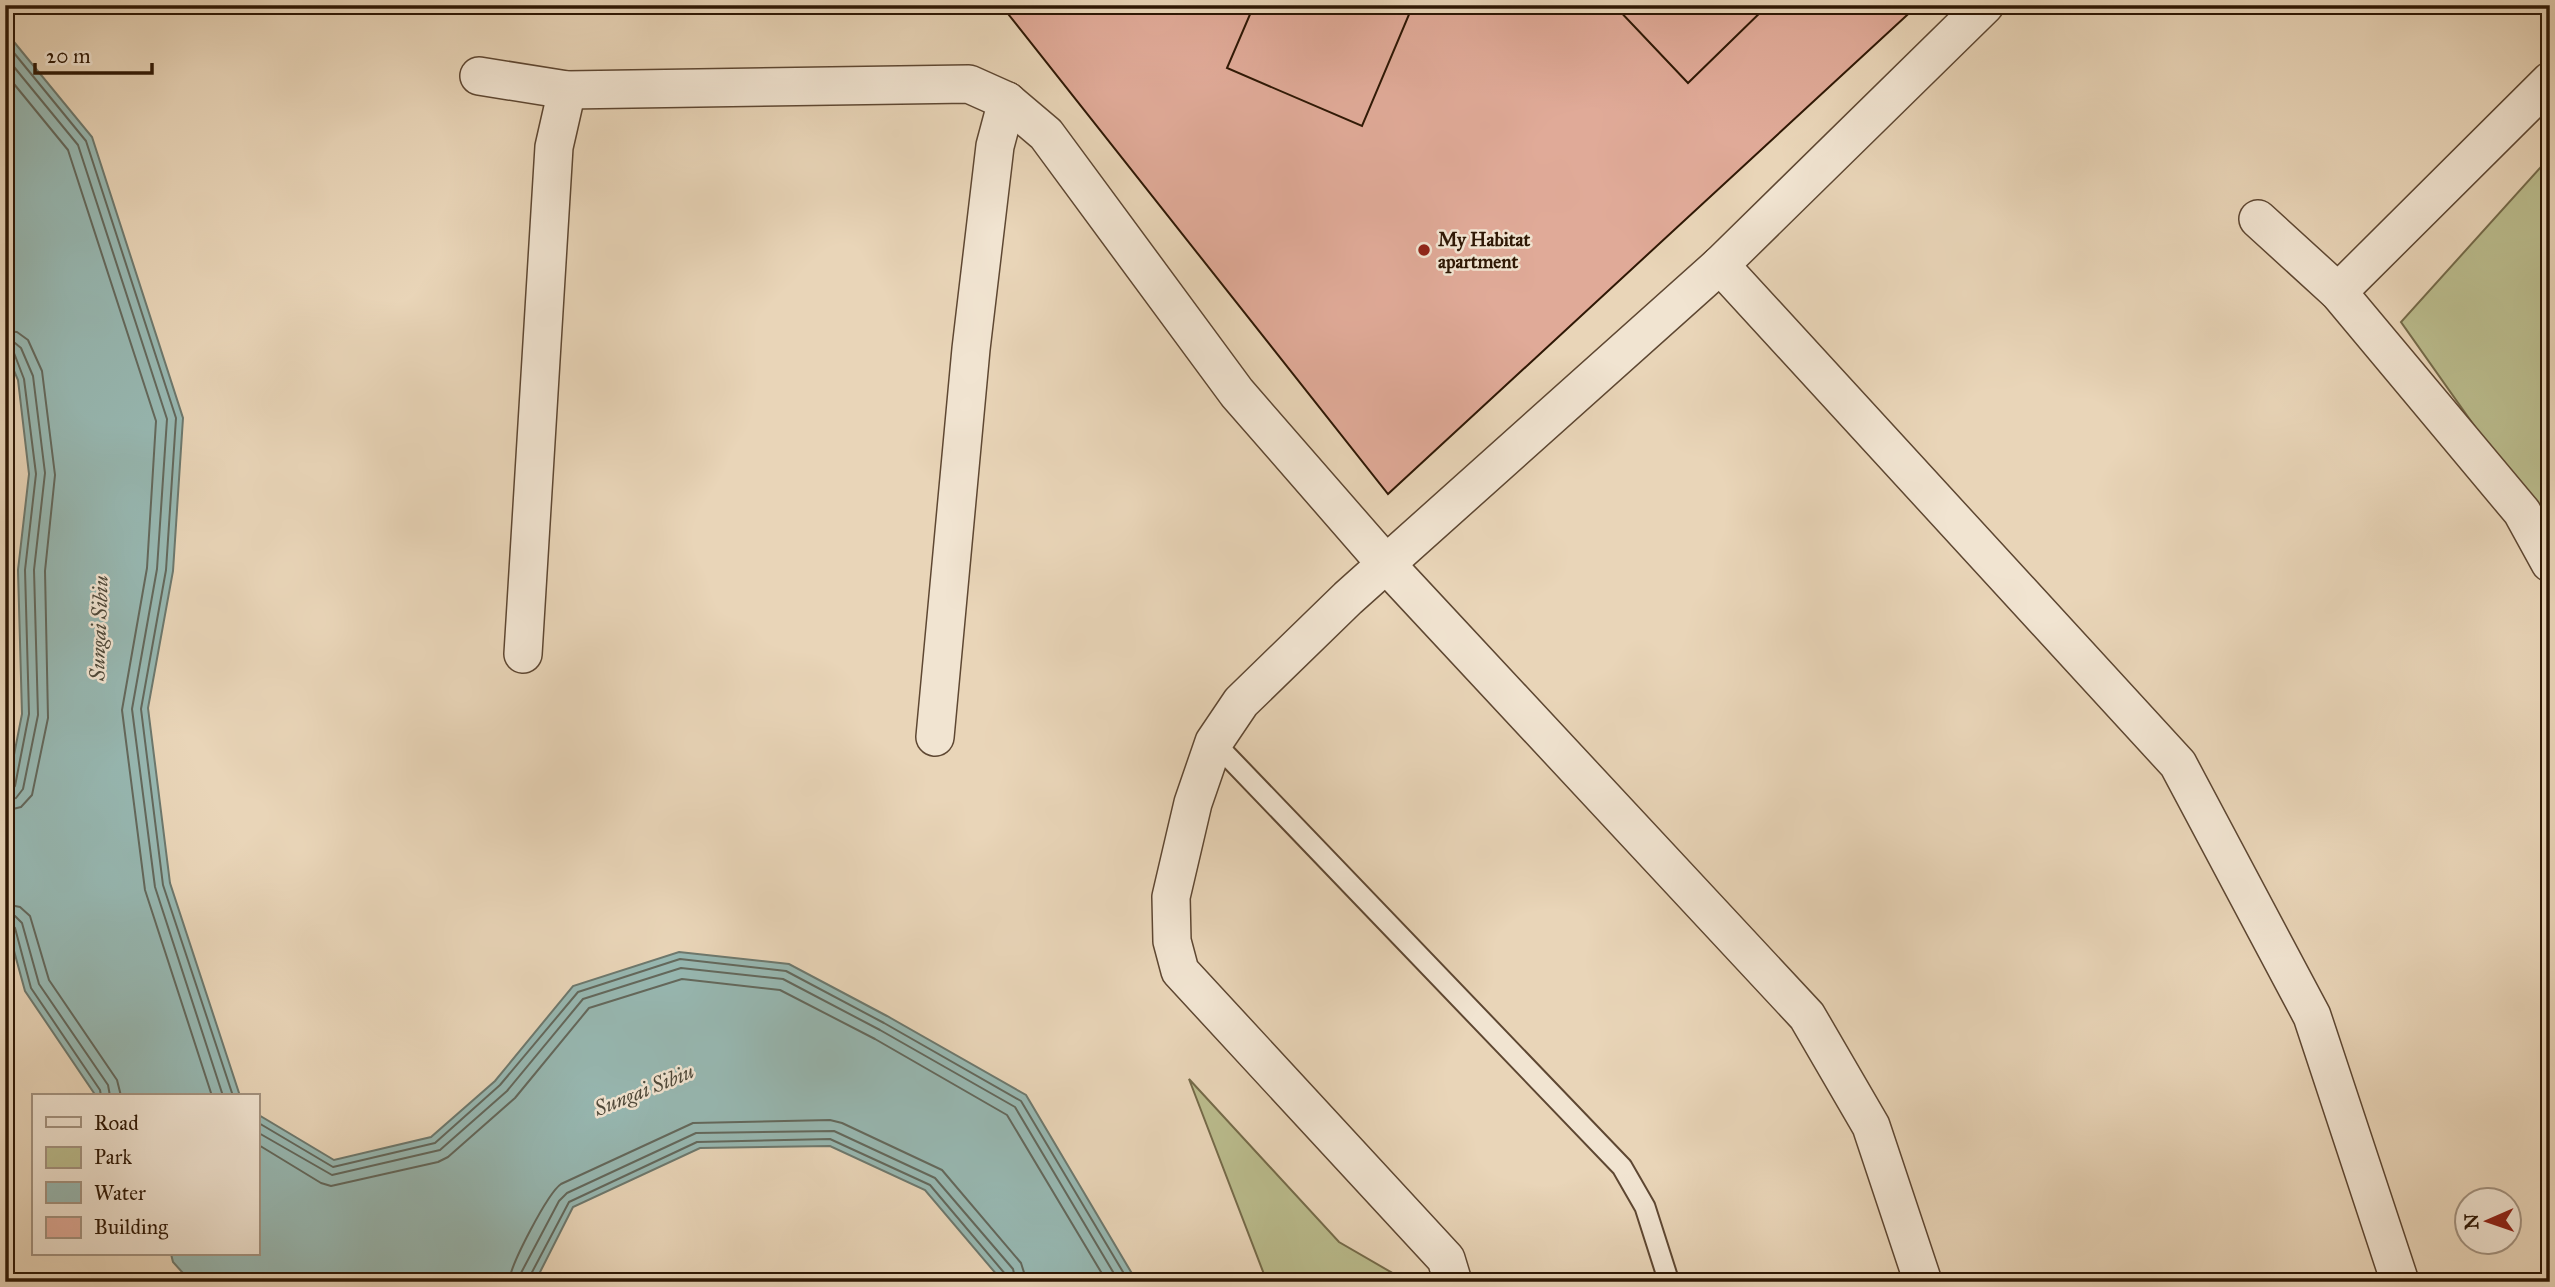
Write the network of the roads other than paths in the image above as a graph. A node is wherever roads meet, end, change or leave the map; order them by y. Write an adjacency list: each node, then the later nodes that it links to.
1 (1985, 5): 7 (street)
2 (479, 76): 4 (street)
3 (2550, 81): 8 (street)
4 (567, 90): 5 (street); 11 (street)
5 (1007, 101): 10 (street); 12 (street)
6 (2258, 219): 8 (street)
7 (1720, 265): 10 (street); 17 (street)
8 (2337, 292): 9 (street)
9 (2550, 563)
10 (1386, 564): 13 (street); 16 (street)
11 (523, 654)
12 (935, 737)
13 (1214, 742): 14 (street); 15 (lane)
14 (1453, 1282)
15 (1669, 1282)
16 (1923, 1282)
17 (2400, 1282)

